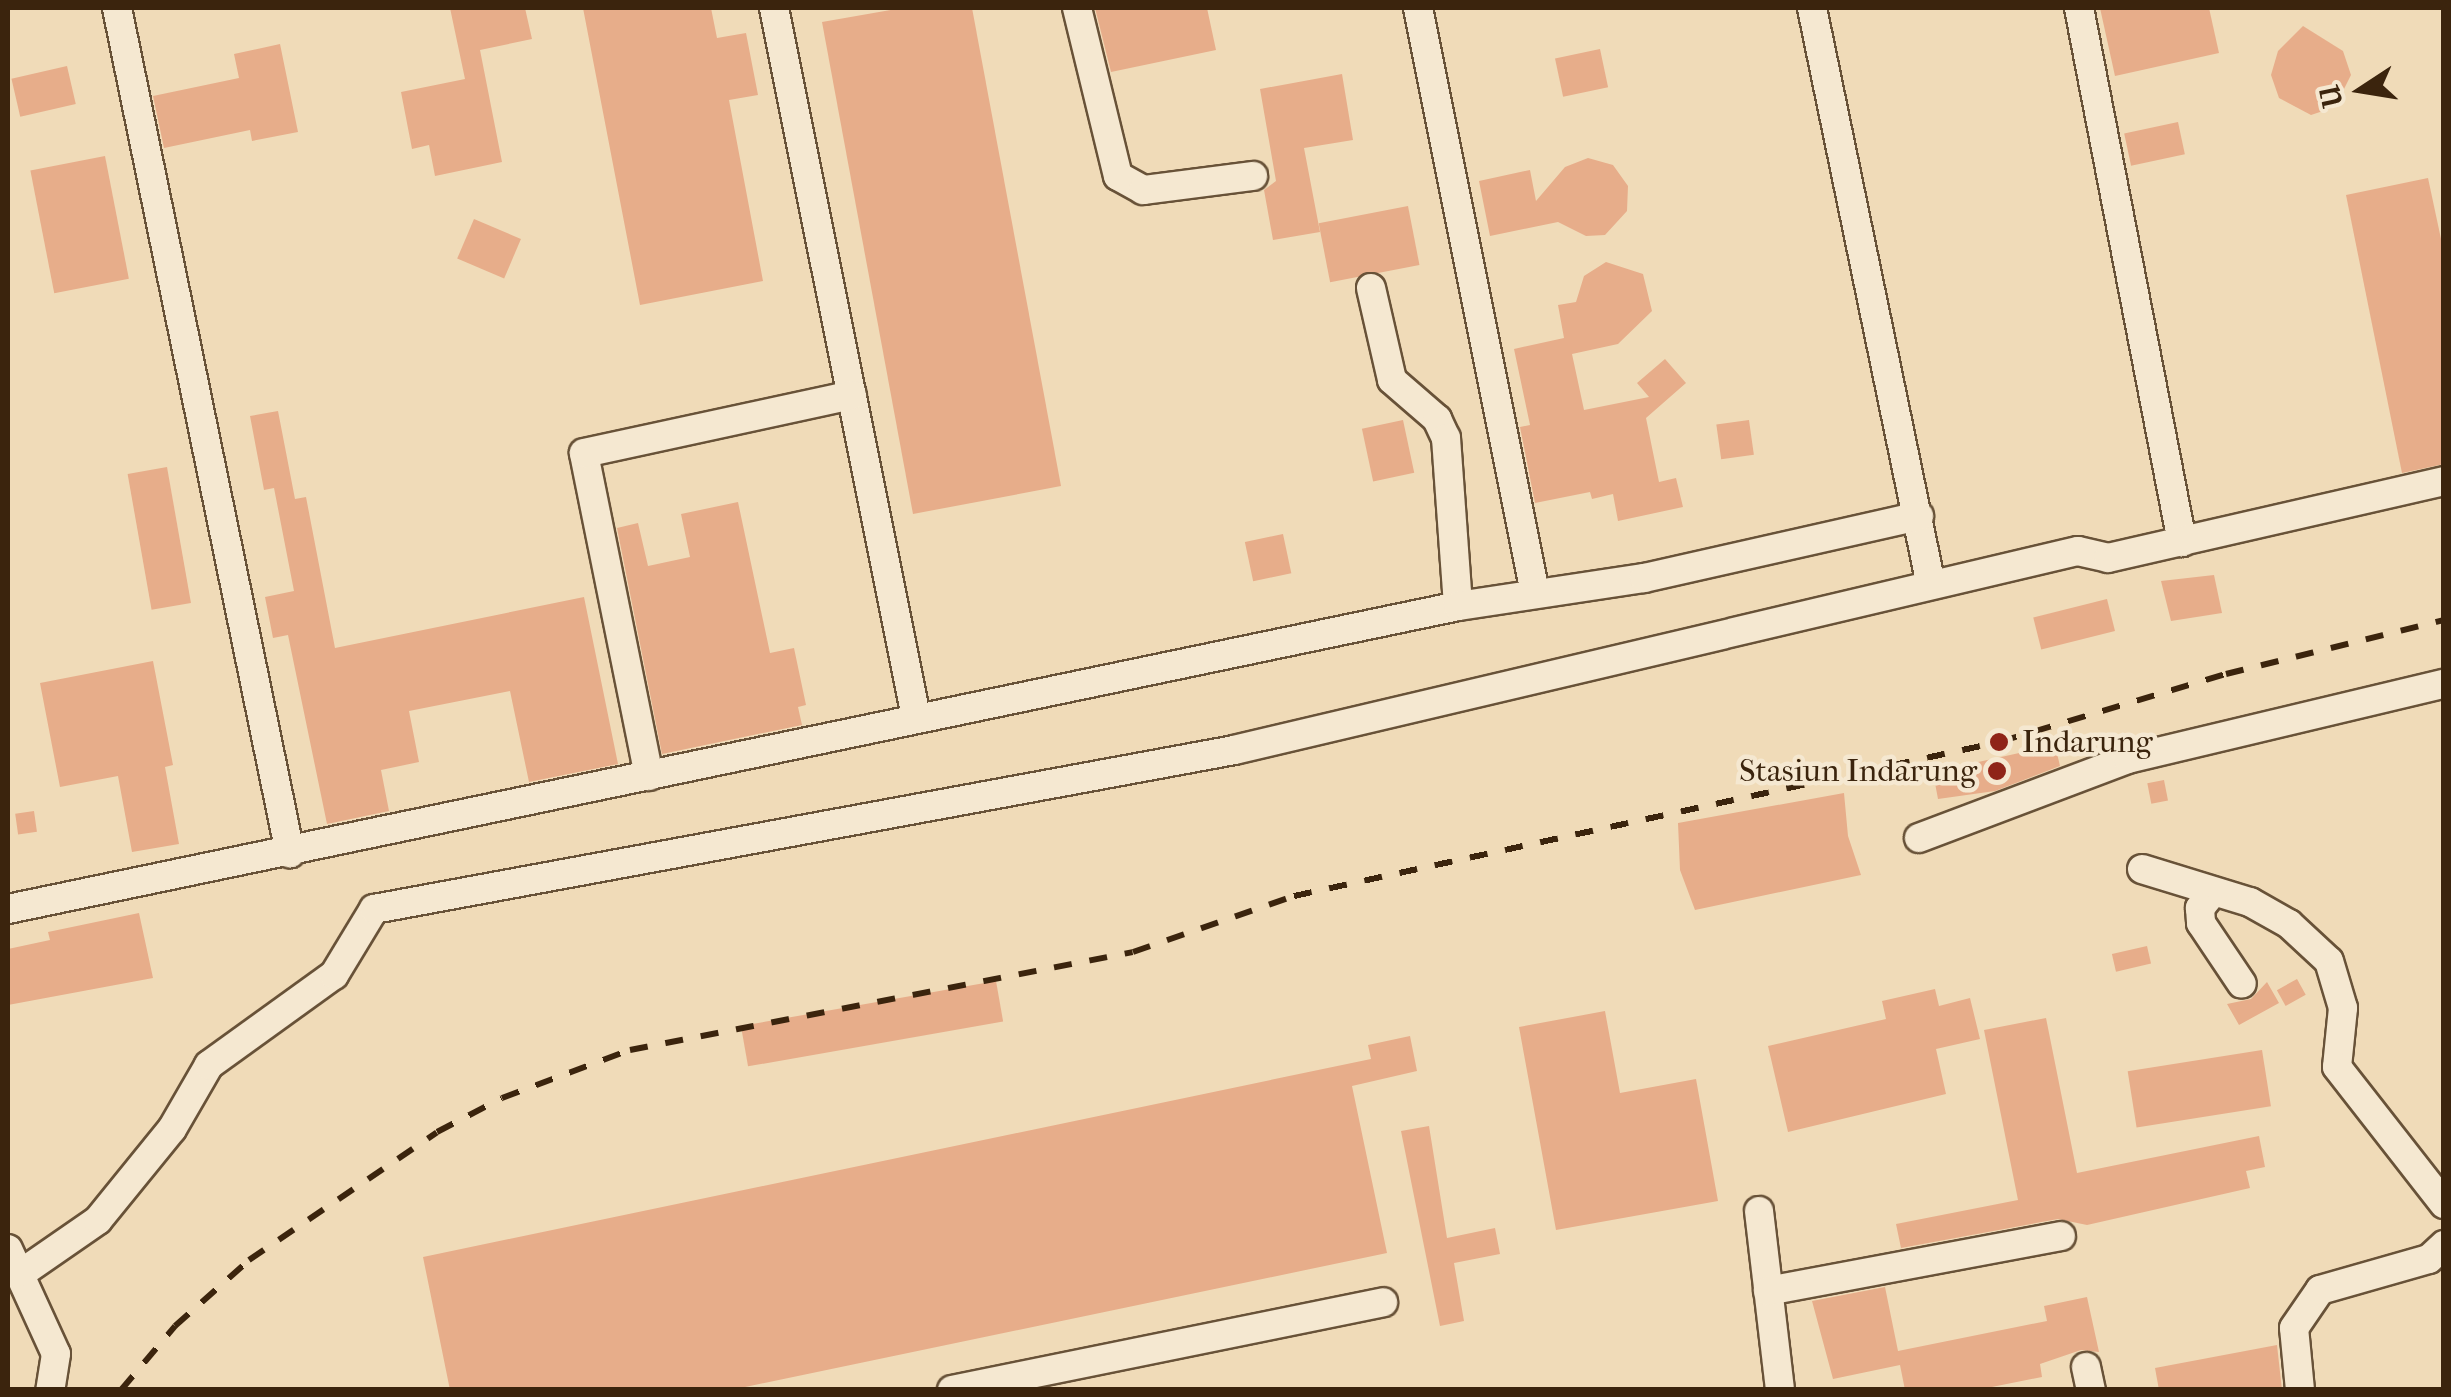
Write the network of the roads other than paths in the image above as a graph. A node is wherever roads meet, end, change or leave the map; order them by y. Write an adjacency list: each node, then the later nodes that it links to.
1 (117, 8): 20 (lane)
2 (774, 8): 9 (lane)
3 (1077, 8): 7 (lane)
4 (1418, 8): 14 (lane)
5 (1812, 8): 11 (lane)
6 (2078, 8): 12 (lane)
7 (1253, 176)
8 (1371, 288): 15 (lane)
9 (852, 394): 17 (lane); 18 (lane)
10 (2444, 481): 12 (lane)
11 (1919, 516): 13 (lane); 14 (lane)
12 (2182, 542): 13 (lane)
13 (1930, 585): 29 (lane)
14 (1535, 593): 15 (lane)
15 (1458, 606): 17 (lane)
16 (2444, 684): 19 (lane)
17 (916, 718): 18 (lane)
18 (648, 776): 20 (lane)
19 (1919, 838)
20 (290, 852): 23 (lane)
21 (2142, 869): 22 (lane)
22 (2213, 892): 24 (lane); 25 (lane)
23 (8, 909)
24 (2242, 984)
25 (2444, 1204)
26 (1759, 1211): 30 (lane)
27 (2061, 1236): 30 (lane)
28 (2444, 1245): 35 (lane)
29 (15, 1261): 32 (lane)
30 (1768, 1291): 34 (lane)
31 (1383, 1302): 33 (lane)
32 (50, 1390)
33 (952, 1390)
34 (1780, 1390)
35 (2300, 1390)

